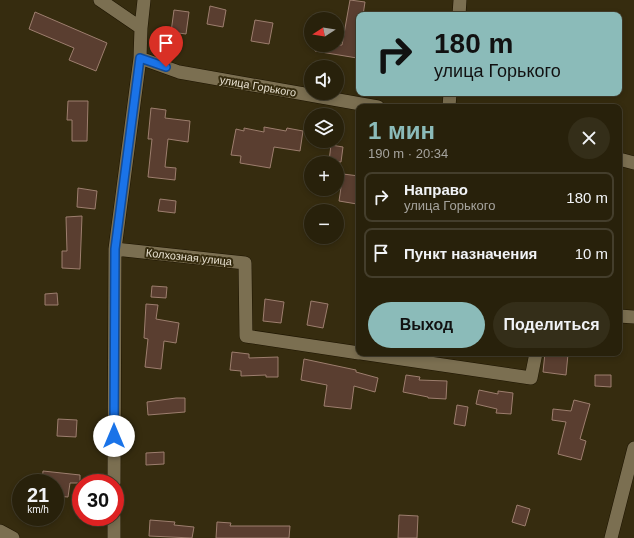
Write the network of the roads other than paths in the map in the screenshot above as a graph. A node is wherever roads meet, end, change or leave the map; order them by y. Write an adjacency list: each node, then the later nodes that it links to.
1 (100, 0): 5 (street)
2 (144, 0): 5 (street)
3 (460, 0): 4 (street)
4 (459, 12)
5 (141, 28): 6 (street)
6 (140, 58): 7 (street, улица Горького); 10 (street)
7 (361, 104)
8 (622, 160): 9 (street)
9 (634, 163)
10 (115, 249): 13 (street, Колхозная улица); 17 (street)
11 (622, 316): 12 (street)
12 (634, 317)
13 (356, 352)
14 (381, 356): 15 (street, Колхозная улица)
15 (535, 356)
16 (634, 448): 22 (street)
17 (114, 474)
18 (114, 526): 21 (street)
19 (0, 531): 20 (street)
20 (13, 538)
21 (114, 538)
22 (611, 538)

